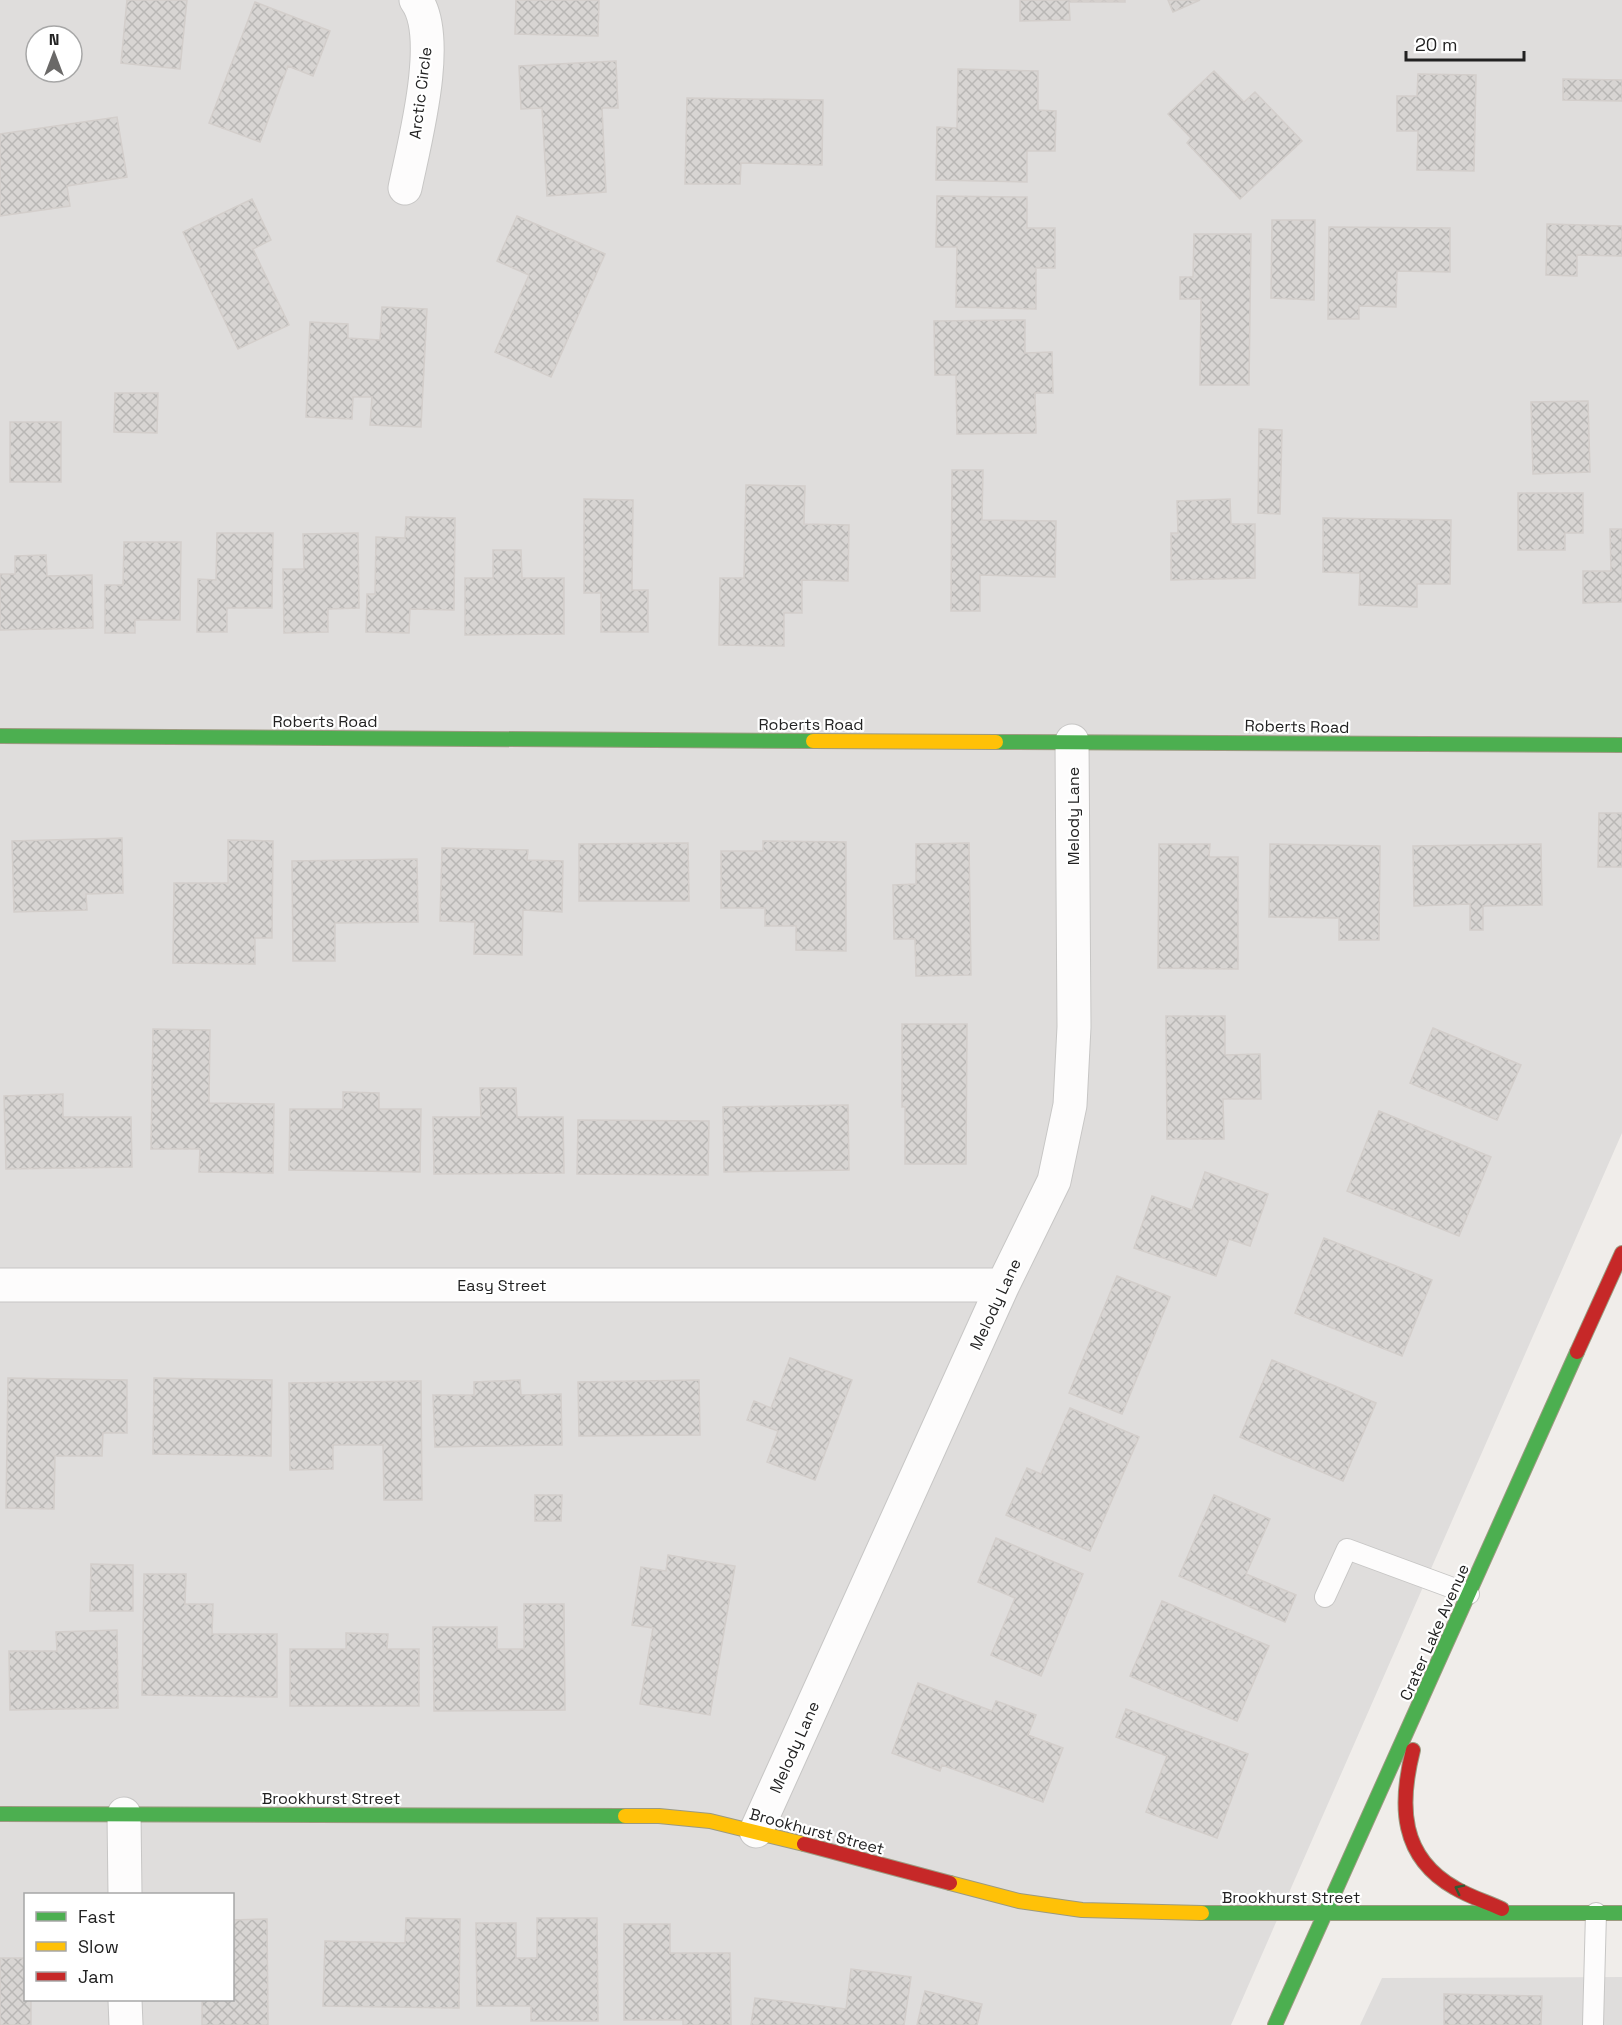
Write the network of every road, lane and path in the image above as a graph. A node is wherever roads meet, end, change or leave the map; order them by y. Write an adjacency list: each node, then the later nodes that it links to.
1 (416, 0): 2 (street, Arctic Circle)
2 (405, 188)
3 (0, 736): 4 (street, Roberts Road)
4 (1072, 741): 5 (street, Roberts Road); 8 (street, Melody Lane)
5 (1622, 745)
6 (1622, 1253): 9 (street, Crater Lake Avenue)
7 (0, 1285): 8 (street, Easy Street)
8 (1004, 1285): 14 (street, Melody Lane)
9 (1469, 1594): 10 (lane); 11 (street, Crater Lake Avenue)
10 (1325, 1597)
11 (1423, 1697): 16 (street, Crater Lake Avenue); 17 (street, one-way to 11)
12 (0, 1814): 13 (street, Brookhurst Street)
13 (124, 1814): 14 (street, Brookhurst Street); 15 (street)
14 (756, 1831): 16 (street, Brookhurst Street)
15 (125, 1893)
16 (1326, 1913): 17 (street, Brookhurst Street); 22 (street, Crater Lake Avenue)
17 (1512, 1913): 18 (street, Brookhurst Street)
18 (1596, 1913): 19 (street, Brookhurst Street); 23 (lane)
19 (1622, 1913)
20 (125, 2001): 21 (street)
21 (126, 2025)
22 (1275, 2025)
23 (1593, 2025)

